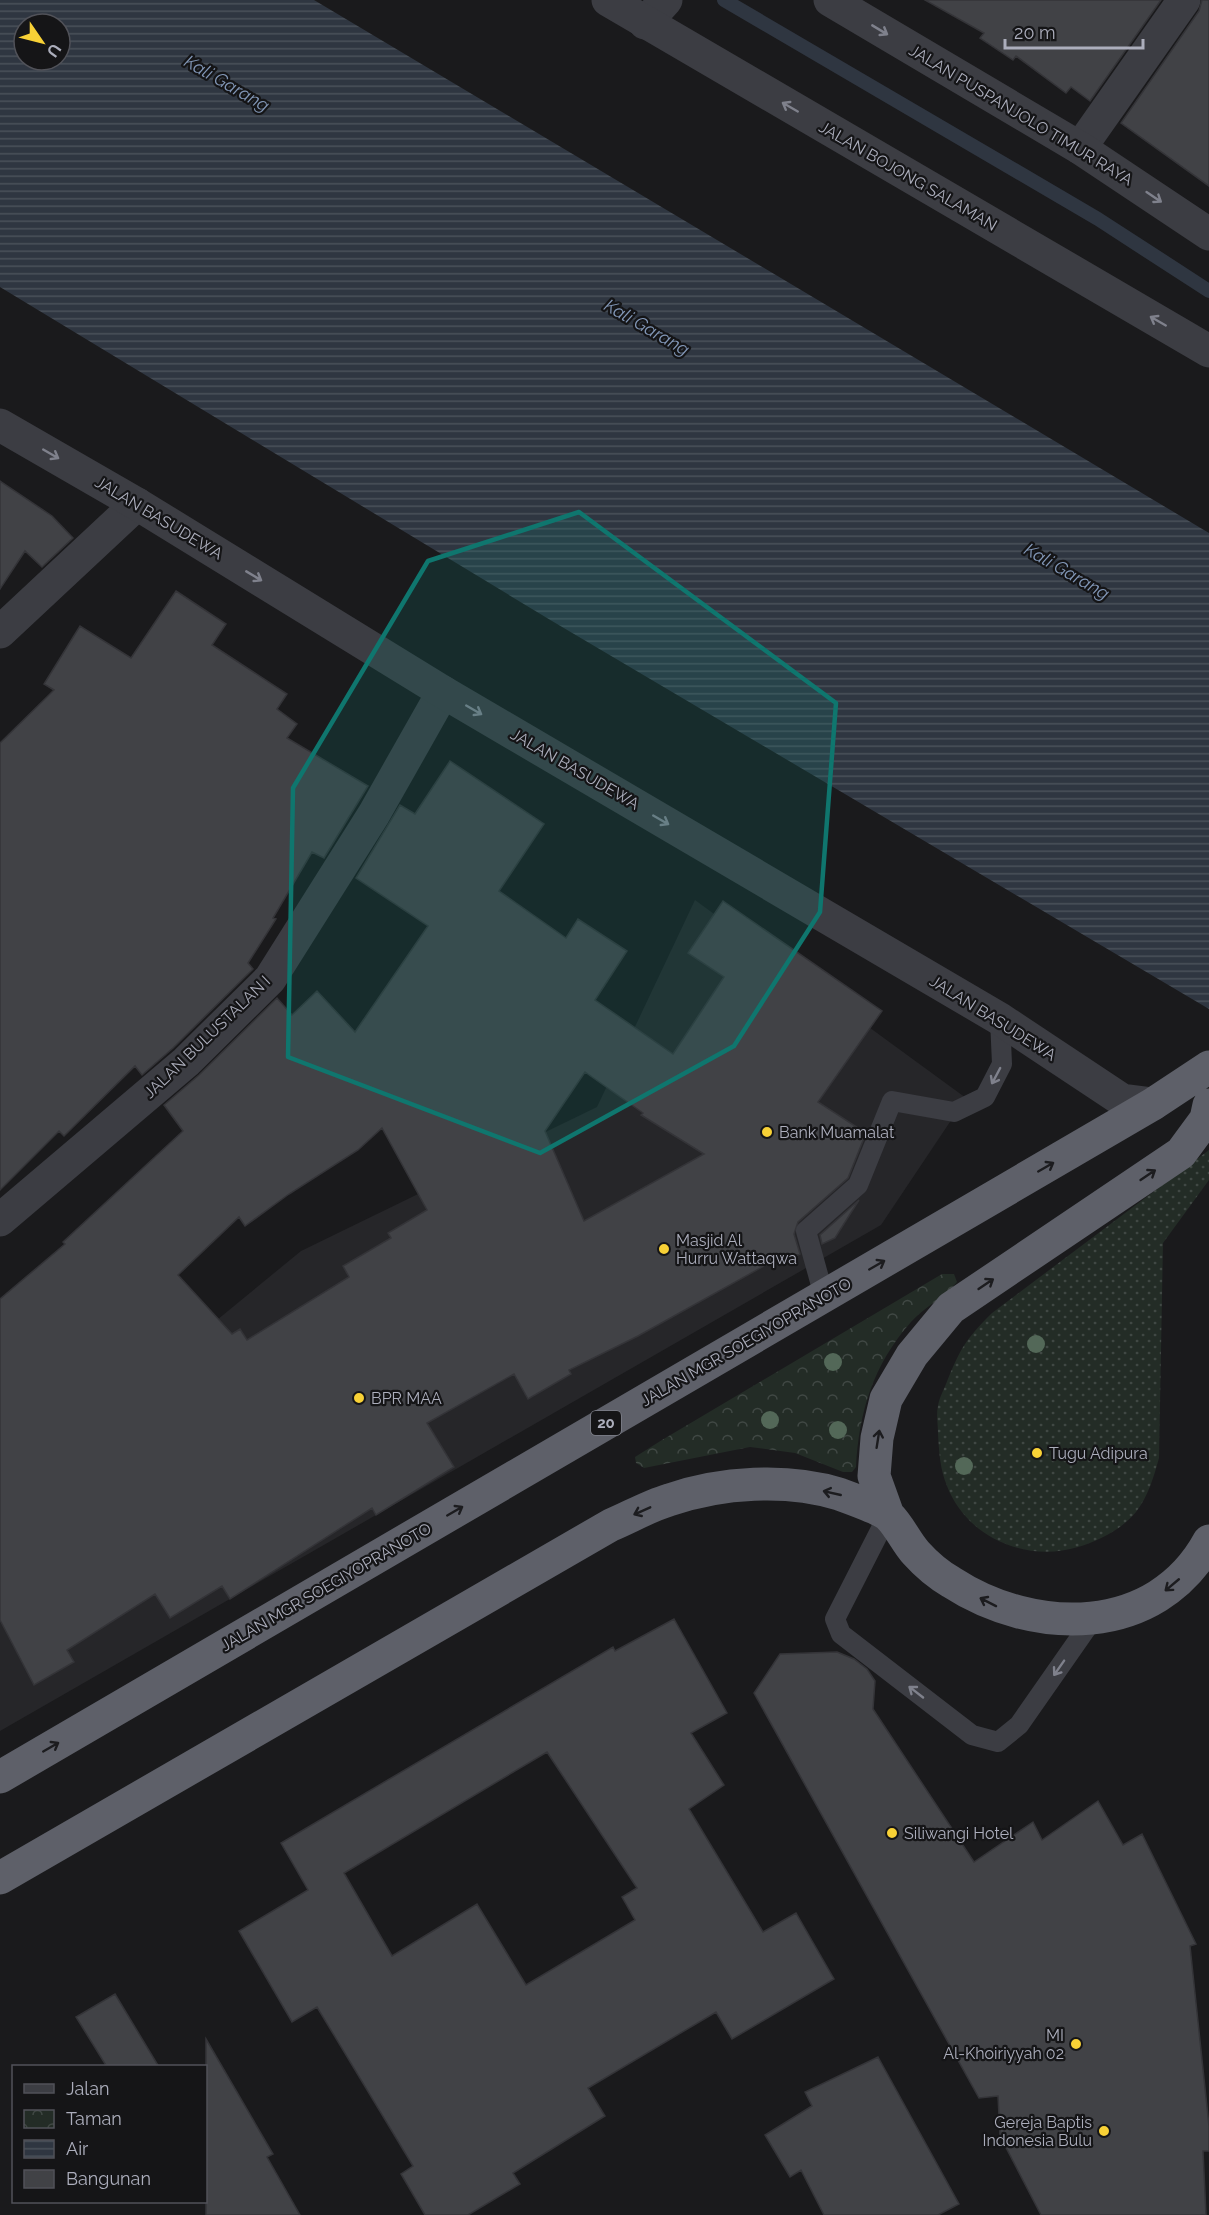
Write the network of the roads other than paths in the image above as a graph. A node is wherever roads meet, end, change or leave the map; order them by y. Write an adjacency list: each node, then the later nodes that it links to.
1 (608, 0): 4 (street, JALAN BOJONG SALAMAN)
2 (830, 0): 5 (street, JALAN PUSPANJOLO TIMUR RAYA, one-way to 5)
3 (1184, 0): 5 (street)
4 (654, 13): 7 (street, JALAN BOJONG SALAMAN, one-way to 4)
5 (1080, 148): 6 (street, JALAN PUSPANJOLO TIMUR RAYA, one-way to 6)
6 (1209, 234)
7 (1209, 351)
8 (0, 425): 9 (street, JALAN BASUDEWA, one-way to 9)
9 (137, 504): 10 (street); 11 (street, JALAN BASUDEWA, one-way to 11)
10 (0, 632)
11 (443, 692): 12 (street, JALAN BASUDEWA, one-way to 12); 16 (street, JALAN BULUSTALAN I)
12 (1000, 1019): 14 (street, JALAN BASUDEWA); 17 (lane, one-way to 17)
13 (1209, 1067): 14 (highway, JALAN MGR SOEGIYOPRANOTO / 20)
14 (1153, 1104): 17 (highway, JALAN MGR SOEGIYOPRANOTO / 20, one-way to 14)
15 (1209, 1105): 18 (highway, one-way to 15)
16 (0, 1220)
17 (824, 1296): 21 (highway, JALAN MGR SOEGIYOPRANOTO / 20, one-way to 17)
18 (888, 1515): 20 (highway, one-way to 18); 20 (lane, one-way to 18); 22 (highway, one-way to 22)
19 (1209, 1541): 20 (highway, one-way to 20)
20 (1093, 1619)
21 (0, 1776)
22 (0, 1878)

